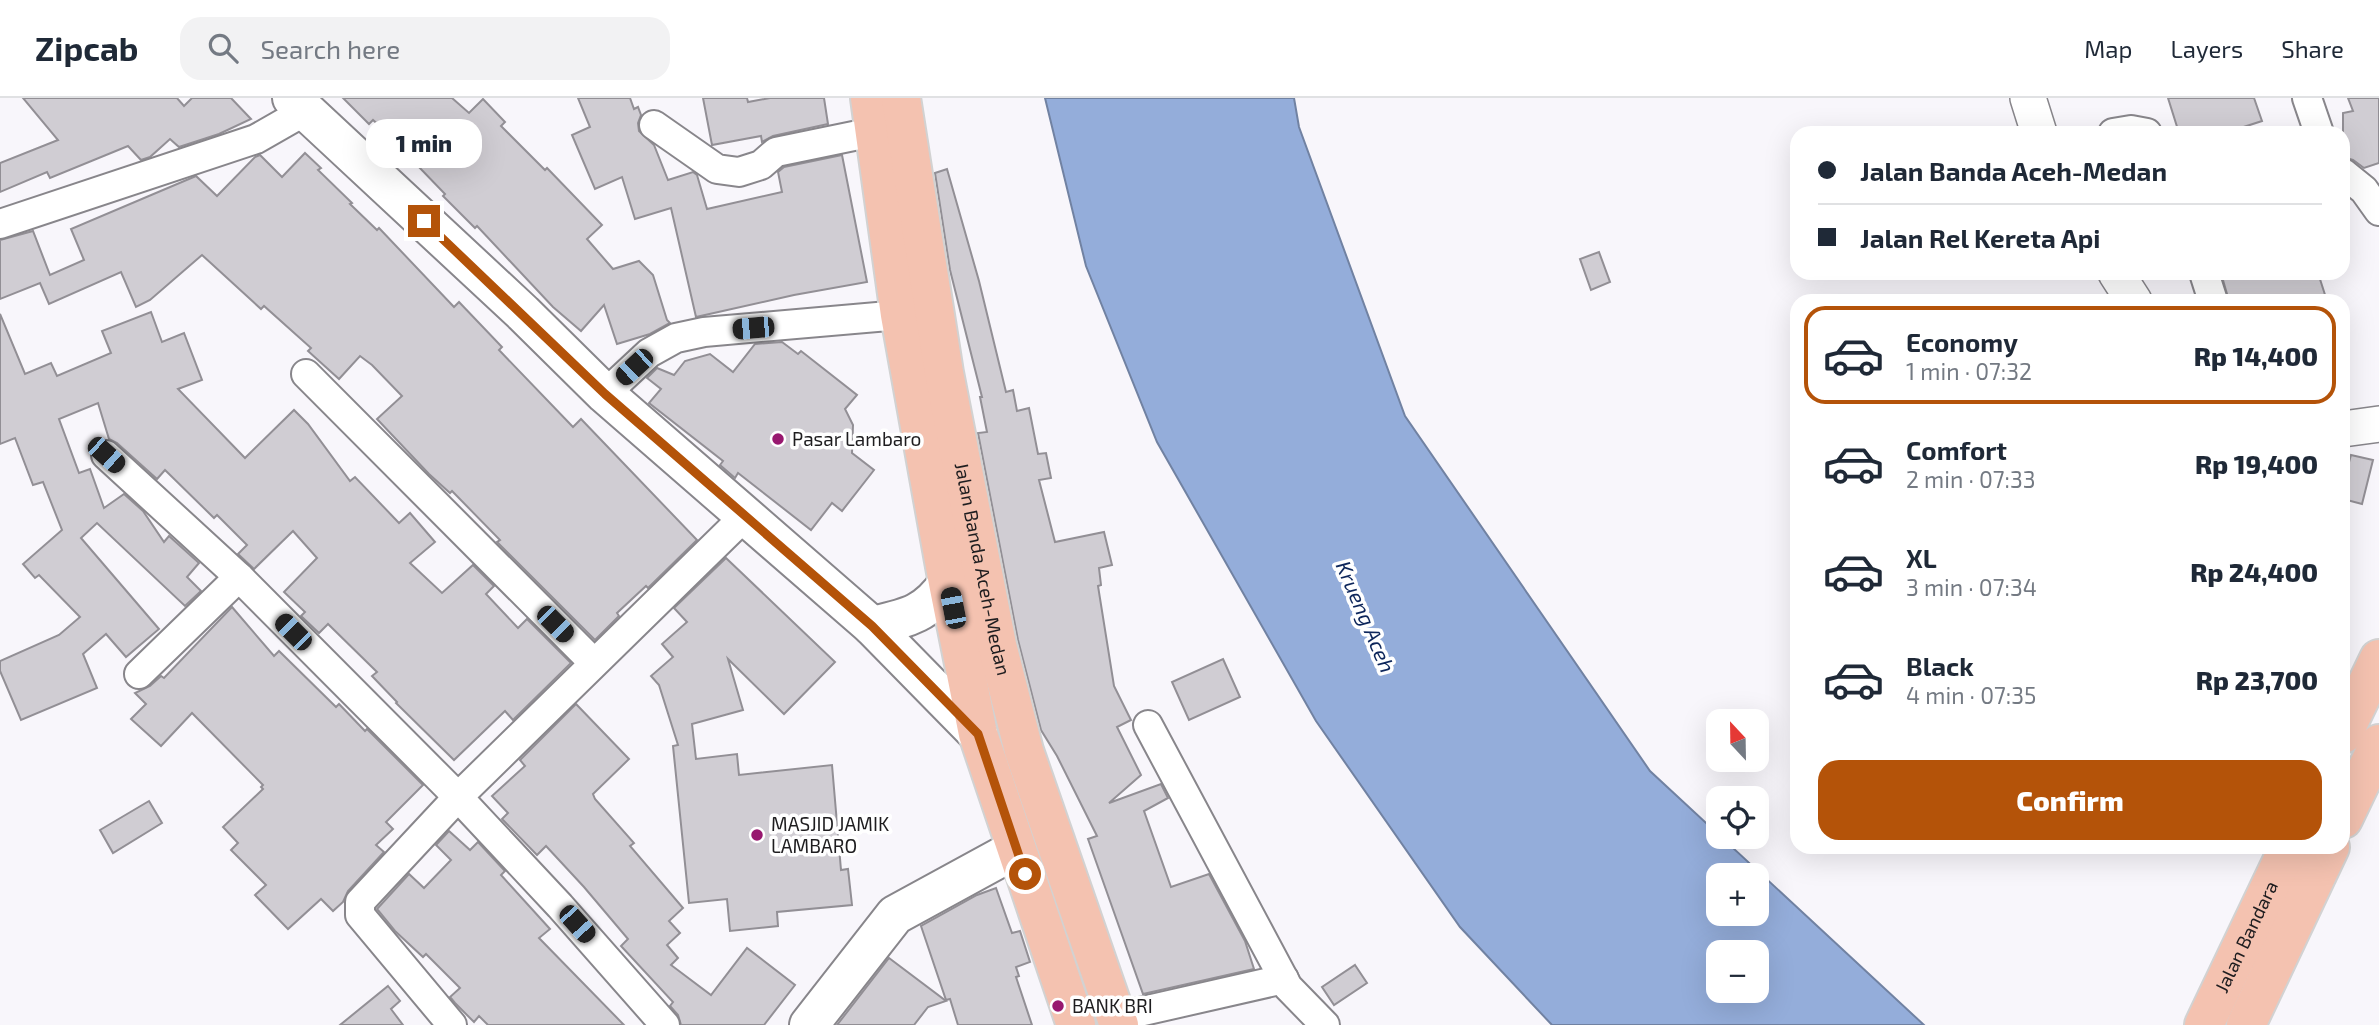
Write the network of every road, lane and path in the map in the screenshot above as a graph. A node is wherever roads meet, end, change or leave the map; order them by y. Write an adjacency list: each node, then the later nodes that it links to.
1 (2028, 98): 6 (street)
2 (2307, 98): 7 (street)
3 (299, 104): 10 (street); 13 (main road)
4 (883, 106): 5 (street); 11 (highway, Jalan Banda Aceh-Medan); 34 (highway, Jalan Banda Aceh-Medan)
5 (654, 125)
6 (2037, 126)
7 (2317, 126)
8 (2350, 179): 9 (street)
9 (2379, 211)
10 (0, 224)
11 (900, 315): 13 (street); 19 (highway, Jalan Banda Aceh-Medan)
12 (306, 374): 22 (street)
13 (605, 394): 17 (main road)
14 (2379, 424): 15 (street)
15 (2350, 428)
16 (106, 455): 18 (street)
17 (744, 517): 20 (main road); 22 (street)
18 (239, 578): 23 (street); 28 (street)
19 (948, 583): 20 (main road); 26 (highway, Jalan Banda Aceh-Medan)
20 (872, 626): 26 (main road)
21 (2379, 659): 24 (highway)
22 (593, 662): 28 (street)
23 (139, 674)
24 (2350, 719)
25 (1148, 725): 33 (street)
26 (978, 734): 30 (highway, Jalan Banda Aceh-Medan)
27 (2379, 744): 29 (highway)
28 (458, 797): 35 (street); 36 (street)
29 (2350, 804)
30 (1016, 849): 37 (main road); 38 (highway, Jalan Banda Aceh-Medan)
31 (2286, 854): 40 (highway, Jalan Bandara)
32 (2327, 854): 41 (highway, Jalan Bandara)
33 (1284, 979): 34 (street); 39 (street)
34 (1118, 1021)
35 (452, 1025)
36 (665, 1025)
37 (809, 1025)
38 (1076, 1025)
39 (1325, 1025)
40 (2204, 1025)
41 (2246, 1025)

